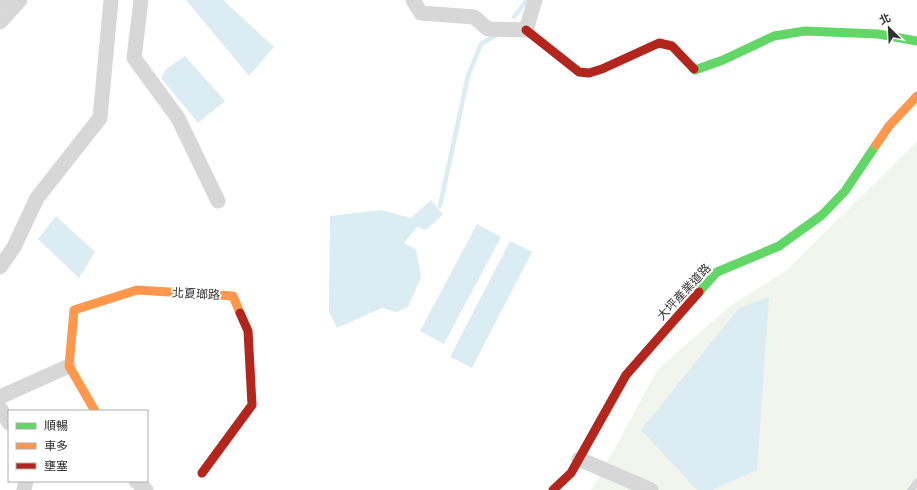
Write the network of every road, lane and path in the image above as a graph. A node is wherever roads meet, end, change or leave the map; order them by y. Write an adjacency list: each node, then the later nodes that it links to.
1 (4, 0): 7 (street)
2 (20, 0): 8 (street)
3 (111, 0): 13 (street)
4 (141, 0): 12 (street)
5 (414, 0): 9 (street)
6 (535, 0): 9 (street)
7 (0, 3)
8 (0, 22)
9 (526, 30): 10 (street)
10 (917, 41)
11 (917, 96): 19 (street, 大坪產業道路)
12 (218, 201)
13 (0, 267)
14 (69, 366): 15 (street); 17 (street); 20 (street, 北夏瑯路)
15 (0, 397)
16 (0, 408): 18 (street)
17 (94, 410)
18 (8, 421)
19 (579, 459): 24 (street, 大坪產業道路); 25 (street)
20 (202, 473)
21 (137, 482): 23 (street)
22 (917, 482): 26 (lane)
23 (146, 490)
24 (553, 490)
25 (651, 490)
26 (911, 490)

